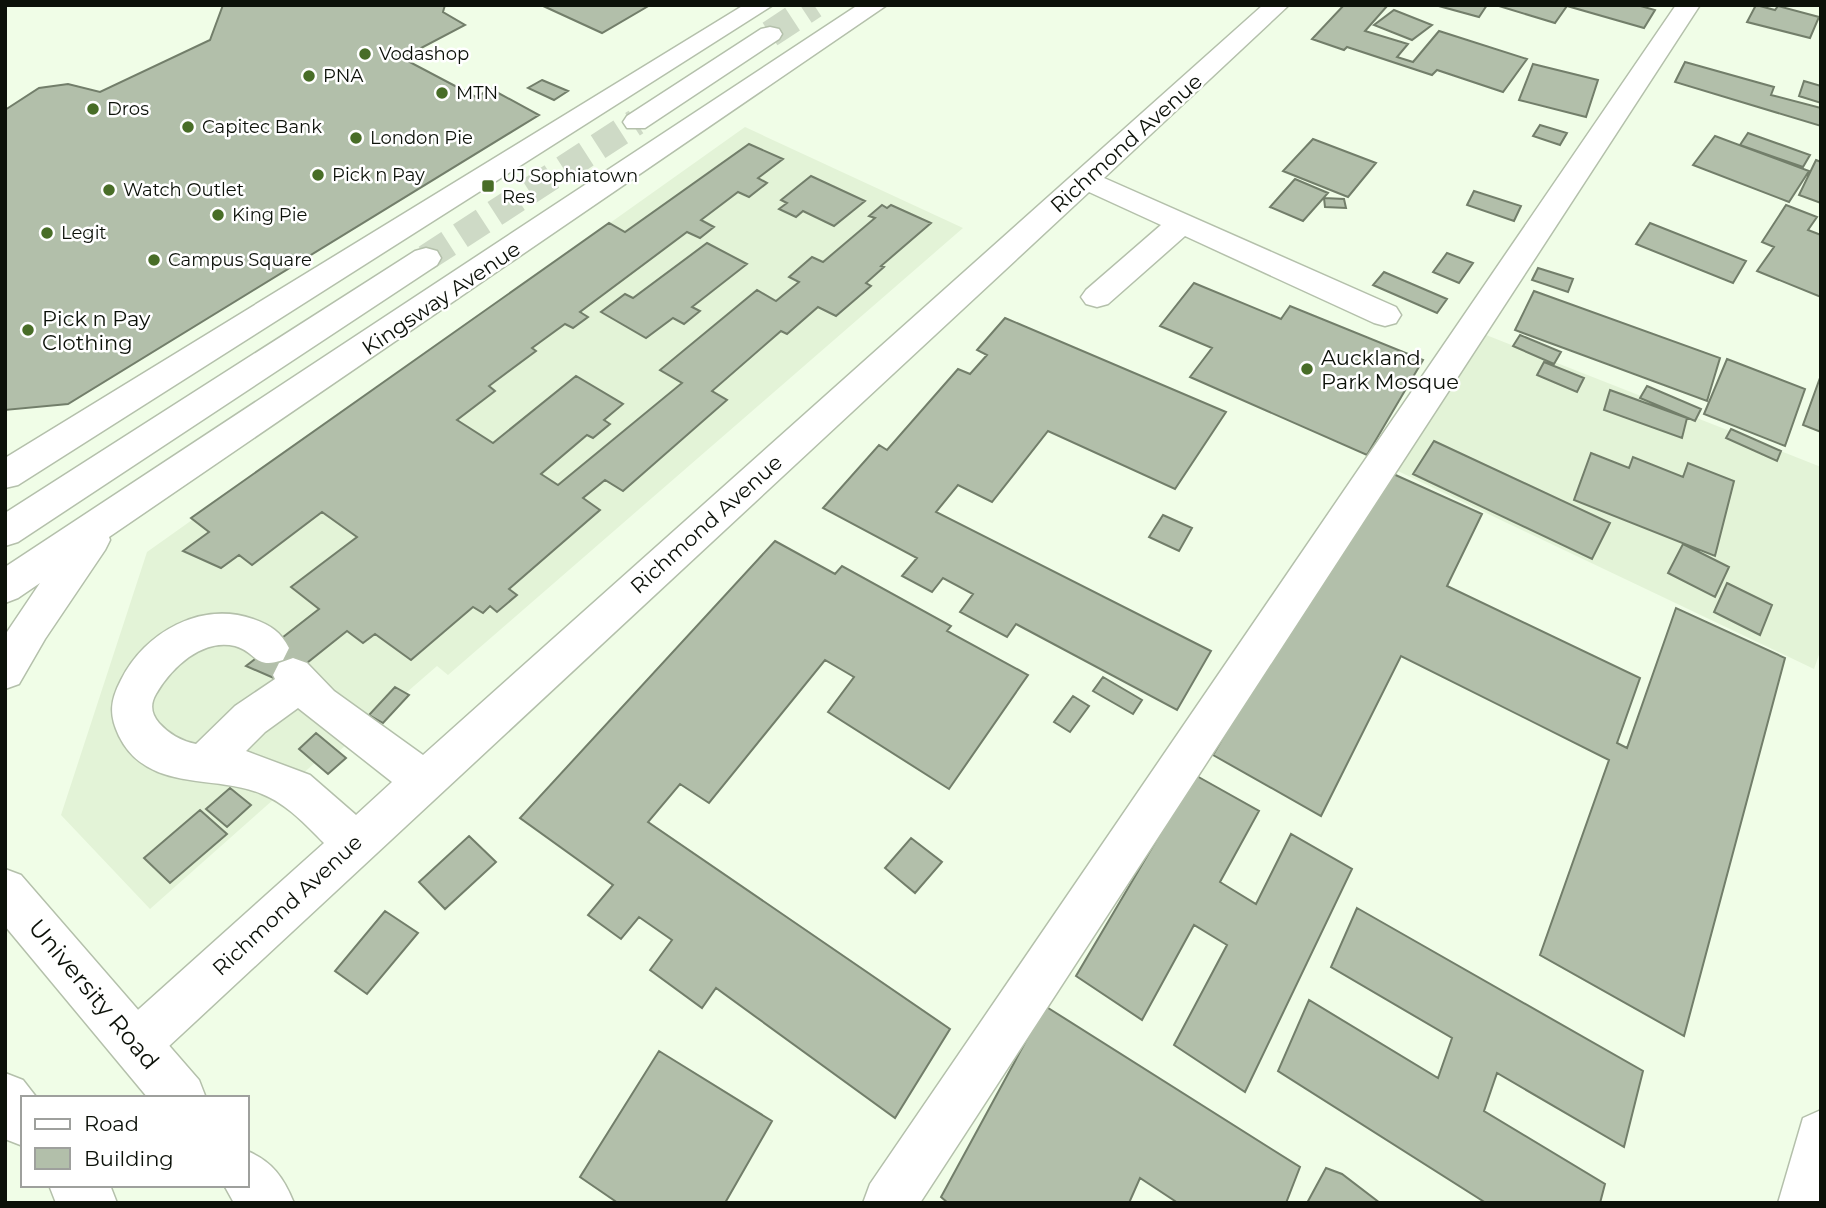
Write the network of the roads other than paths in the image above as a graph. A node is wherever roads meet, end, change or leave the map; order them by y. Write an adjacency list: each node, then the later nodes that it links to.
1 (761, 5): 12 (street)
2 (875, 5): 13 (street, Kingsway Avenue)
3 (1277, 5): 7 (street, Richmond Avenue)
4 (1688, 5): 31 (street)
5 (770, 34): 6 (street)
6 (636, 122)
7 (1085, 180): 8 (street); 19 (street, Richmond Avenue)
8 (1182, 223): 10 (street); 11 (street)
9 (426, 258): 14 (street)
10 (1097, 297)
11 (1385, 315)
12 (5, 475)
13 (103, 524): 15 (street, Kingsway Avenue); 17 (street)
14 (5, 533)
15 (5, 587)
16 (287, 668): 18 (street); 18 (street); 19 (street)
17 (5, 672)
18 (203, 765): 20 (street)
19 (423, 780): 20 (street, Richmond Avenue)
20 (355, 843): 22 (street, Richmond Avenue)
21 (5, 891): 22 (street, University Road)
22 (136, 1043): 23 (street, University Road)
23 (179, 1096)
24 (5, 1098): 25 (street)
25 (21, 1118)
26 (1821, 1136): 32 (street)
27 (248, 1178): 30 (street)
28 (77, 1187): 29 (street)
29 (91, 1203)
30 (268, 1203)
31 (889, 1203)
32 (1804, 1203)

